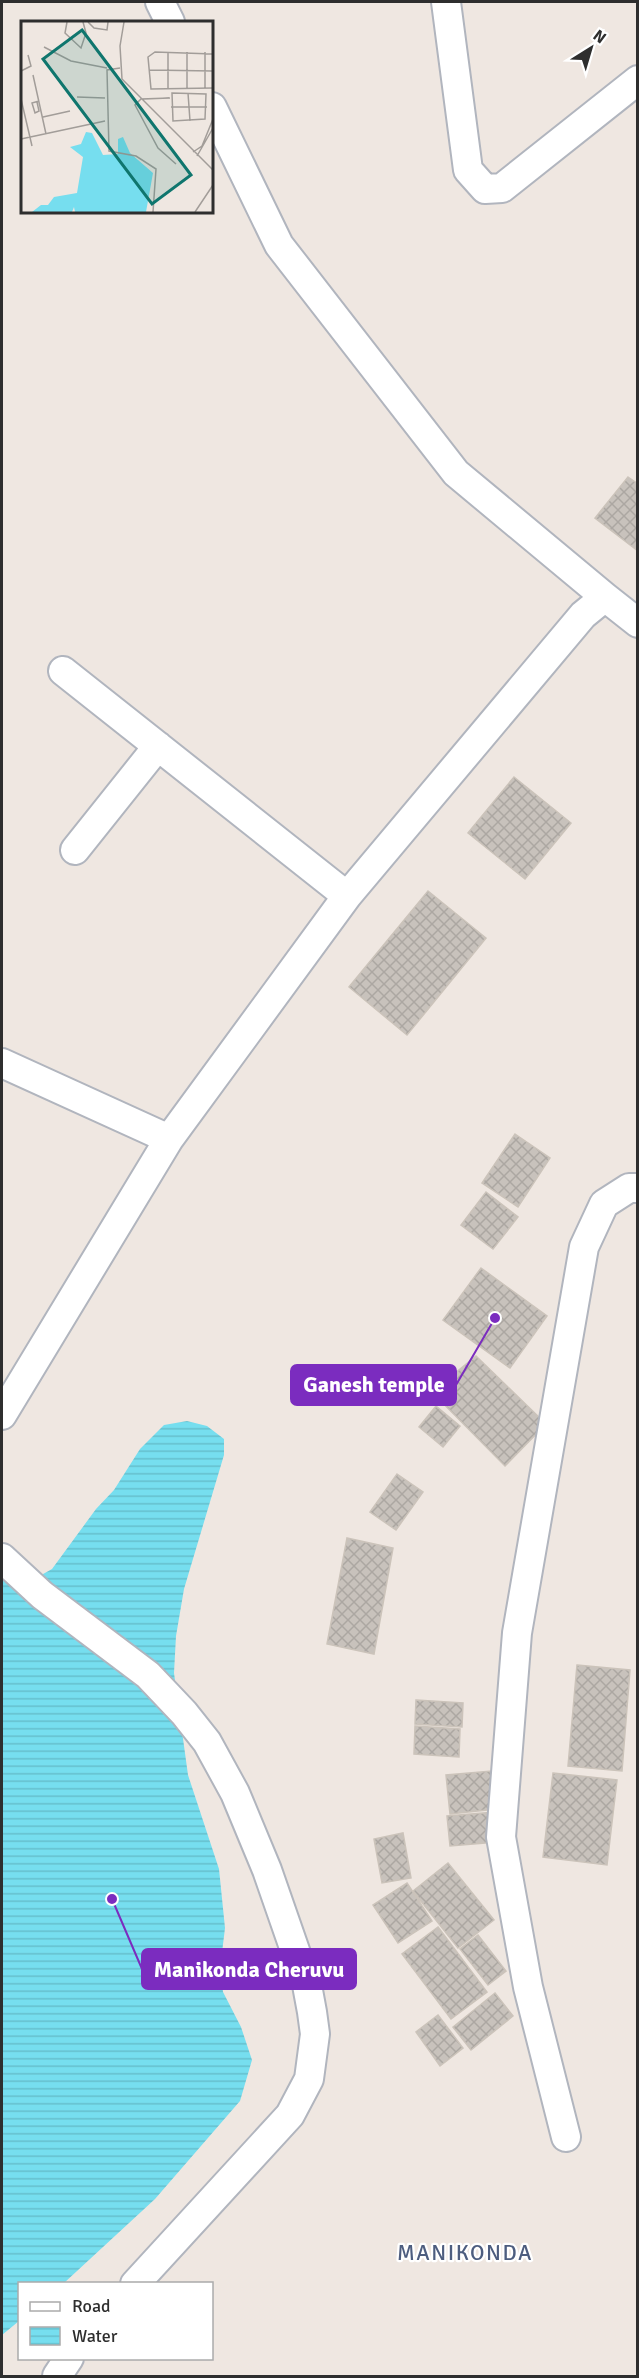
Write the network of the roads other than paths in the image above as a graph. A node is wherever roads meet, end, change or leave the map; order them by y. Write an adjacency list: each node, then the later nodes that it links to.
1 (160, 2): 3 (street)
2 (446, 2): 4 (street)
3 (170, 21)
4 (638, 80)
5 (213, 109): 6 (street)
6 (604, 597): 7 (street); 11 (street)
7 (638, 623)
8 (63, 671): 9 (street)
9 (158, 746): 10 (street); 11 (street)
10 (75, 850)
11 (347, 896): 13 (street)
12 (2, 1063): 13 (street)
13 (169, 1139): 15 (street)
14 (638, 1188): 17 (street)
15 (2, 1415)
16 (2, 1558): 18 (street)
17 (566, 2137)
18 (136, 2282)
19 (68, 2360): 20 (street)
20 (57, 2376)

